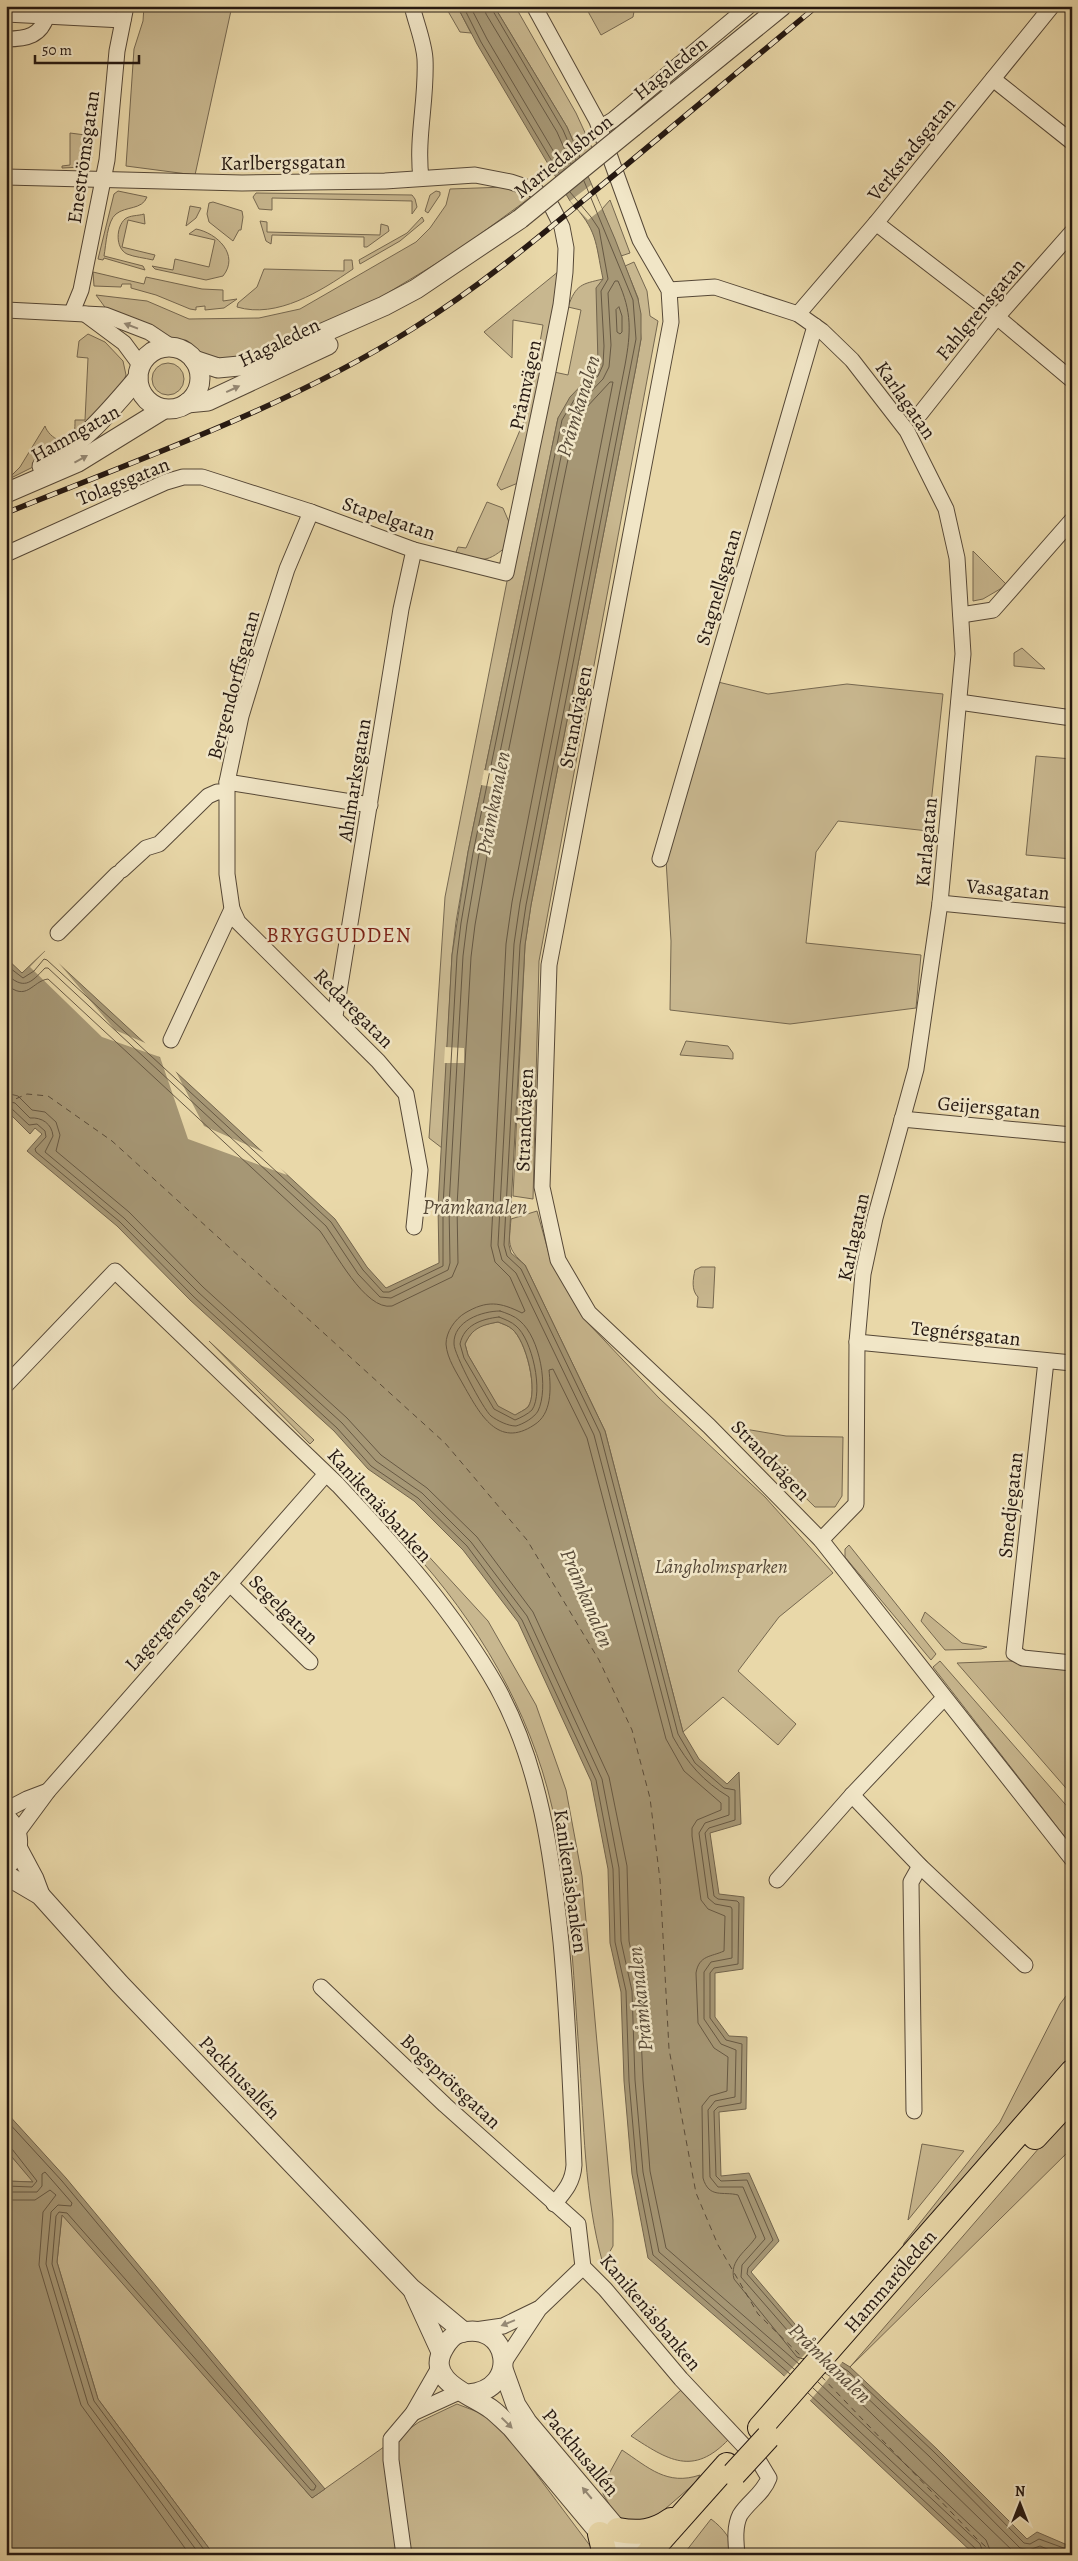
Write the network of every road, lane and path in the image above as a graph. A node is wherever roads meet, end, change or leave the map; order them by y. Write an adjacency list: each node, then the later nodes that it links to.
1 (412, 6): 15 (street)
2 (534, 6): 11 (street)
3 (749, 6): 11 (street)
4 (782, 6): 12 (street, Hagaleden)
5 (1052, 6): 10 (street, Verkstadsgatan)
6 (124, 13): 8 (street); 16 (street, Eneströmsgatan)
7 (6, 14): 8 (street)
8 (47, 15): 9 (street)
9 (6, 39)
10 (993, 79): 13 (street); 19 (street, Verkstadsgatan)
11 (600, 128): 21 (street)
12 (633, 128): 18 (street, Mariedalsbron, bridge)
13 (1072, 142)
14 (6, 177): 16 (street, Karlbergsgatan)
15 (420, 178): 16 (street, Karlbergsgatan); 17 (street, Karlbergsgatan)
16 (103, 180): 24 (street, Eneströmsgatan)
17 (552, 207): 42 (street, Pråmvägen)
18 (520, 219): 22 (street, Hagaleden)
19 (876, 222): 25 (street); 26 (street, Verkstadsgatan)
20 (1072, 232): 25 (street, Fahlgrensgatan)
21 (669, 290): 26 (street, Karlagatan); 63 (street, Strandvägen)
22 (384, 306): 29 (street, Hagaleden); 32 (street, Hagaleden, one-way to 22)
23 (6, 310): 24 (street)
24 (79, 313): 28 (street, one-way to 24); 30 (street)
25 (993, 313): 31 (street); 34 (street, Fahlgrensgatan)
26 (798, 314): 27 (street, Karlagatan)
27 (815, 326): 43 (street, Karlagatan); 48 (street, Stagnellsgatan)
28 (173, 348): 29 (street); 30 (street)
29 (194, 360): 32 (street)
30 (139, 372): 33 (street); 35 (street, Hamngatan)
31 (1072, 380)
32 (187, 403): 33 (street)
33 (164, 409): 36 (street, Hamngatan, one-way to 33)
34 (920, 414)
35 (6, 482)
36 (6, 493)
37 (260, 495): 38 (street, Stapelgatan); 41 (street, Tolagsgatan)
38 (311, 512): 40 (street, Stapelgatan); 46 (street, Bergendorffsgatan)
39 (1072, 520): 43 (street)
40 (414, 550): 42 (street, Stapelgatan); 47 (street, Ahlmarksgatan)
41 (6, 554)
42 (506, 573)
43 (961, 615): 44 (street, Karlagatan)
44 (960, 702): 45 (street); 49 (street, Karlagatan)
45 (1072, 718)
46 (227, 787): 47 (street); 50 (street, Bergendorffsgatan); 52 (street)
47 (370, 804): 53 (street, Ahlmarksgatan)
48 (660, 858)
49 (940, 903): 51 (street, Vasagatan); 55 (street, Karlagatan)
50 (232, 909): 53 (street, Redaregatan); 54 (street)
51 (1072, 916)
52 (58, 933)
53 (335, 1016): 57 (street, Redaregatan)
54 (171, 1040)
55 (902, 1119): 56 (street, Geijersgatan); 58 (street, Karlagatan)
56 (1072, 1135)
57 (414, 1227)
58 (857, 1342): 59 (street, Tegnérsgatan); 63 (street, Karlagatan)
59 (1046, 1361): 60 (street, Tegnérsgatan); 66 (street, Smedjegatan)
60 (1072, 1363)
61 (10, 1375): 62 (street, Kanikenäsbanken)
62 (326, 1474): 64 (street, Lagergrens gata); 84 (street, Kanikenäsbanken)
63 (821, 1540): 67 (street, Strandvägen)
64 (230, 1584): 65 (street, Segelgatan); 68 (street, Lagergrens gata)
65 (310, 1662)
66 (1072, 1664)
67 (944, 1698): 69 (street); 73 (street, Strandvägen)
68 (48, 1791): 70 (street, Lagergrens gata); 72 (street, Lagergrens gata)
69 (852, 1795): 75 (street); 77 (street)
70 (6, 1810)
71 (6, 1818): 72 (street, Packhusallén)
72 (17, 1841): 74 (street); 78 (street, Packhusallén)
73 (1072, 1859)
74 (6, 1866)
75 (920, 1866): 79 (street); 83 (street)
76 (6, 1875): 78 (street, Packhusallén)
77 (778, 1880)
78 (40, 1895): 86 (street, Packhusallén)
79 (1025, 1965)
80 (321, 1987): 84 (street, Bogsprötsgatan)
81 (1072, 2072): 89 (main road, Hammaröleden)
82 (1072, 2098): 89 (main road, Hammaröleden)
83 (914, 2111)
84 (554, 2204): 85 (street, Kanikenäsbanken)
85 (583, 2267): 87 (street); 102 (street, Kanikenäsbanken)
86 (411, 2288): 88 (street, Packhusallén); 90 (street, Packhusallén)
87 (539, 2309): 88 (street, one-way to 88); 91 (street)
88 (470, 2331): 90 (street); 91 (street)
89 (840, 2346): 94 (main road, Hammaröleden)
90 (441, 2359): 92 (street); 93 (street)
91 (504, 2366): 92 (street); 96 (street, Packhusallén, one-way to 91)
92 (464, 2393): 93 (street); 96 (street, Packhusallén, one-way to 96)
93 (412, 2413): 97 (street)
94 (731, 2469): 95 (main road, Hammaröleden); 101 (main road, Hammaröleden)
95 (687, 2509): 96 (main road); 100 (main road, Hammaröleden)
96 (608, 2540): 98 (street, Packhusallén); 99 (street, Packhusallén)
97 (404, 2555)
98 (618, 2555)
99 (639, 2555)
100 (647, 2555)
101 (664, 2555)
102 (737, 2555)

